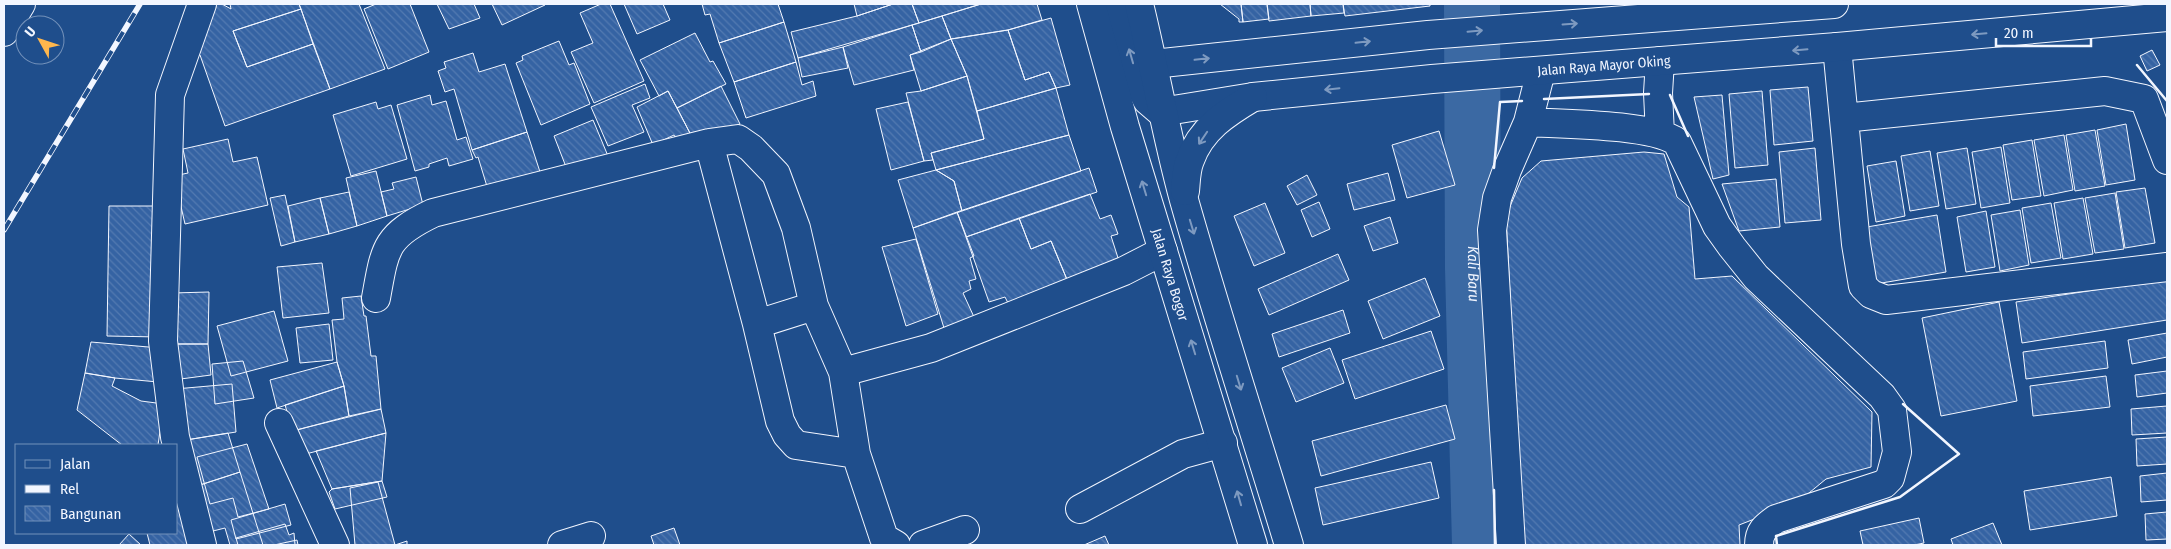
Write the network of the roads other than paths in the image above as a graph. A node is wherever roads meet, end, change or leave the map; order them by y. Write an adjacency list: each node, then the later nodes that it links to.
1 (21, 4): 10 (main road)
2 (202, 4): 31 (main road)
3 (1082, 4): 8 (main road, Jalan Raya Bogor)
4 (1116, 4): 16 (main road, one-way to 4)
5 (1139, 4): 13 (main road)
6 (1834, 4): 7 (main road)
7 (1799, 6): 13 (main road, one-way to 7)
8 (1095, 16): 23 (main road, Jalan Raya Bogor, one-way to 8)
9 (2167, 18): 11 (main road, Jalan Raya Mayor Oking, one-way to 11)
10 (4, 32)
11 (1837, 47): 12 (main road, Jalan Raya Mayor Oking, one-way to 12); 17 (main road)
12 (1660, 61): 14 (main road, Jalan Raya Mayor Oking); 19 (main road)
13 (1153, 64): 16 (main road)
14 (1530, 72): 15 (main road, Jalan Raya Mayor Oking, one-way to 15); 18 (main road)
15 (1253, 97): 16 (main road, Jalan Raya Mayor Oking); 22 (main road, one-way to 22)
16 (1161, 112): 22 (main road)
17 (1844, 118): 21 (main road); 24 (main road)
18 (1528, 122): 19 (main road); 44 (main road)
19 (1660, 134): 45 (main road)
20 (709, 143): 25 (main road); 26 (main road); 27 (main road)
21 (2167, 160)
22 (1184, 200): 43 (main road, one-way to 43)
23 (1164, 251): 28 (main road); 30 (main road, Jalan Raya Bogor, one-way to 23)
24 (2167, 266)
25 (376, 298)
26 (814, 306): 27 (main road); 28 (main road)
27 (757, 324): 33 (main road)
28 (843, 372): 33 (main road)
29 (279, 423): 38 (main road)
30 (1223, 443): 34 (main road); 42 (main road, Jalan Raya Bogor, one-way to 30)
31 (177, 444)
32 (178, 449): 37 (main road)
33 (856, 454): 40 (main road)
34 (1080, 509)
35 (965, 530): 41 (main road)
36 (591, 536): 39 (main road)
37 (202, 545)
38 (335, 545)
39 (562, 545)
40 (896, 545)
41 (923, 545)
42 (1253, 545)
43 (1289, 545)
44 (1511, 545)
45 (1759, 545)

